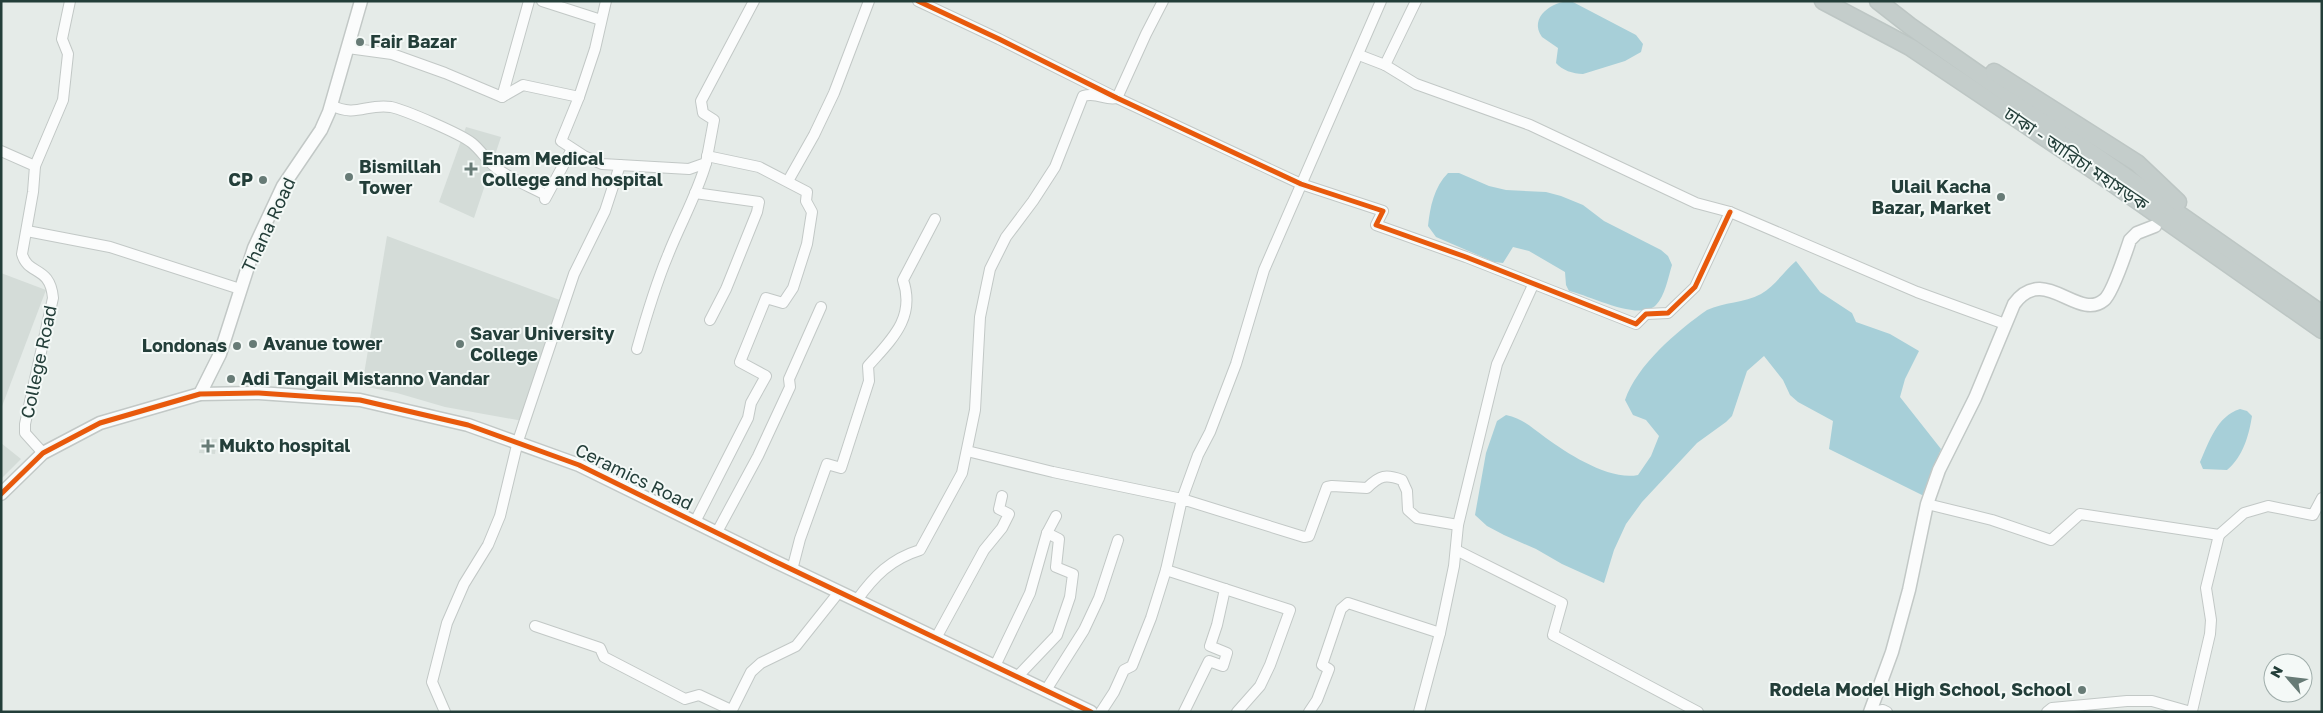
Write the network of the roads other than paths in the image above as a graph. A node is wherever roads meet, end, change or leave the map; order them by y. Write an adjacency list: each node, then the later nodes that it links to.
1 (70, 1): 28 (street, College Road)
2 (361, 1): 17 (street, Thana Road)
3 (529, 1): 20 (street)
4 (542, 1): 14 (street)
5 (606, 1): 21 (street)
6 (754, 1): 26 (street)
7 (869, 1): 29 (street)
8 (918, 1): 22 (street)
9 (1163, 1): 22 (street)
10 (1381, 1): 18 (street)
11 (1416, 1): 19 (street)
12 (1823, 1): 16 (highway, ঢাকা - আরিচা মহাসড়ক)
13 (1878, 1): 15 (highway, ঢাকা - আরিচা মহাসড়ক)
14 (601, 20)
15 (1910, 26): 38 (highway); 40 (highway, ঢাকা - আরিচা মহাসড়ক)
16 (1910, 46): 34 (highway); 43 (highway, ঢাকা - আরিচা মহাসড়ক)
17 (348, 48): 20 (street); 23 (street, Thana Road)
18 (1359, 55): 19 (street); 30 (street)
19 (1384, 65): 32 (street)
20 (502, 97): 21 (street)
21 (579, 97): 24 (street)
22 (1117, 98): 30 (street); 48 (street)
23 (331, 105): 24 (street); 37 (street, Thana Road)
24 (572, 149): 27 (street)
25 (1, 151): 28 (street)
26 (706, 159): 27 (street); 29 (street); 31 (street)
27 (620, 165): 47 (street)
28 (35, 166): 35 (street, College Road)
29 (788, 180): 57 (street)
30 (1301, 184): 36 (street); 53 (street)
31 (695, 193): 41 (street); 45 (street)
32 (1730, 212): 36 (street); 42 (street)
33 (935, 218): 64 (street)
34 (2155, 226): 42 (street); 44 (highway)
35 (26, 231): 37 (street); 49 (street, College Road)
36 (1533, 285): 58 (street)
37 (240, 289): 46 (street, Thana Road)
38 (2322, 302)
39 (821, 307): 59 (street)
40 (2322, 314)
41 (710, 320)
42 (2006, 324): 54 (street)
43 (2322, 330)
44 (2322, 343)
45 (637, 350)
46 (200, 394): 47 (street, Ceramics Road); 49 (street, Ceramics Road)
47 (518, 442): 57 (street, Ceramics Road); 78 (street)
48 (967, 451): 53 (street); 68 (street)
49 (43, 453): 50 (street, Ceramics Road)
50 (1, 494)
51 (1002, 496): 71 (street)
52 (2322, 498): 55 (street)
53 (1182, 499): 58 (street); 65 (street)
54 (1927, 504): 61 (street); 86 (street)
55 (2319, 514): 61 (street)
56 (1056, 516): 60 (street)
57 (696, 522): 59 (street, Ceramics Road)
58 (1458, 525): 63 (street)
59 (717, 532): 64 (street, Ceramics Road)
60 (1047, 533): 72 (street); 73 (street)
61 (2219, 535): 77 (street)
62 (1118, 540): 74 (street)
63 (1456, 550): 70 (street); 85 (street)
64 (792, 570): 67 (street, Ceramics Road)
65 (1166, 570): 66 (street); 80 (street)
66 (1225, 589): 81 (street); 82 (street)
67 (839, 592): 68 (street, Ceramics Road); 76 (street)
68 (857, 600): 71 (street, Ceramics Road)
69 (534, 626): 76 (street)
70 (1440, 633): 83 (street); 84 (street)
71 (936, 638): 72 (street, Ceramics Road)
72 (995, 666): 73 (street, Ceramics Road)
73 (1017, 677): 74 (street, Ceramics Road)
74 (1046, 690): 75 (street, Ceramics Road)
75 (1070, 707): 79 (street, Ceramics Road)
76 (731, 711)
77 (2192, 711): 88 (street)
78 (445, 712)
79 (1091, 712)
80 (1101, 712)
81 (1184, 712)
82 (1237, 712)
83 (1308, 712)
84 (1418, 712)
85 (1698, 712)
86 (1871, 712): 87 (street)
87 (1887, 712)
88 (2047, 712)

